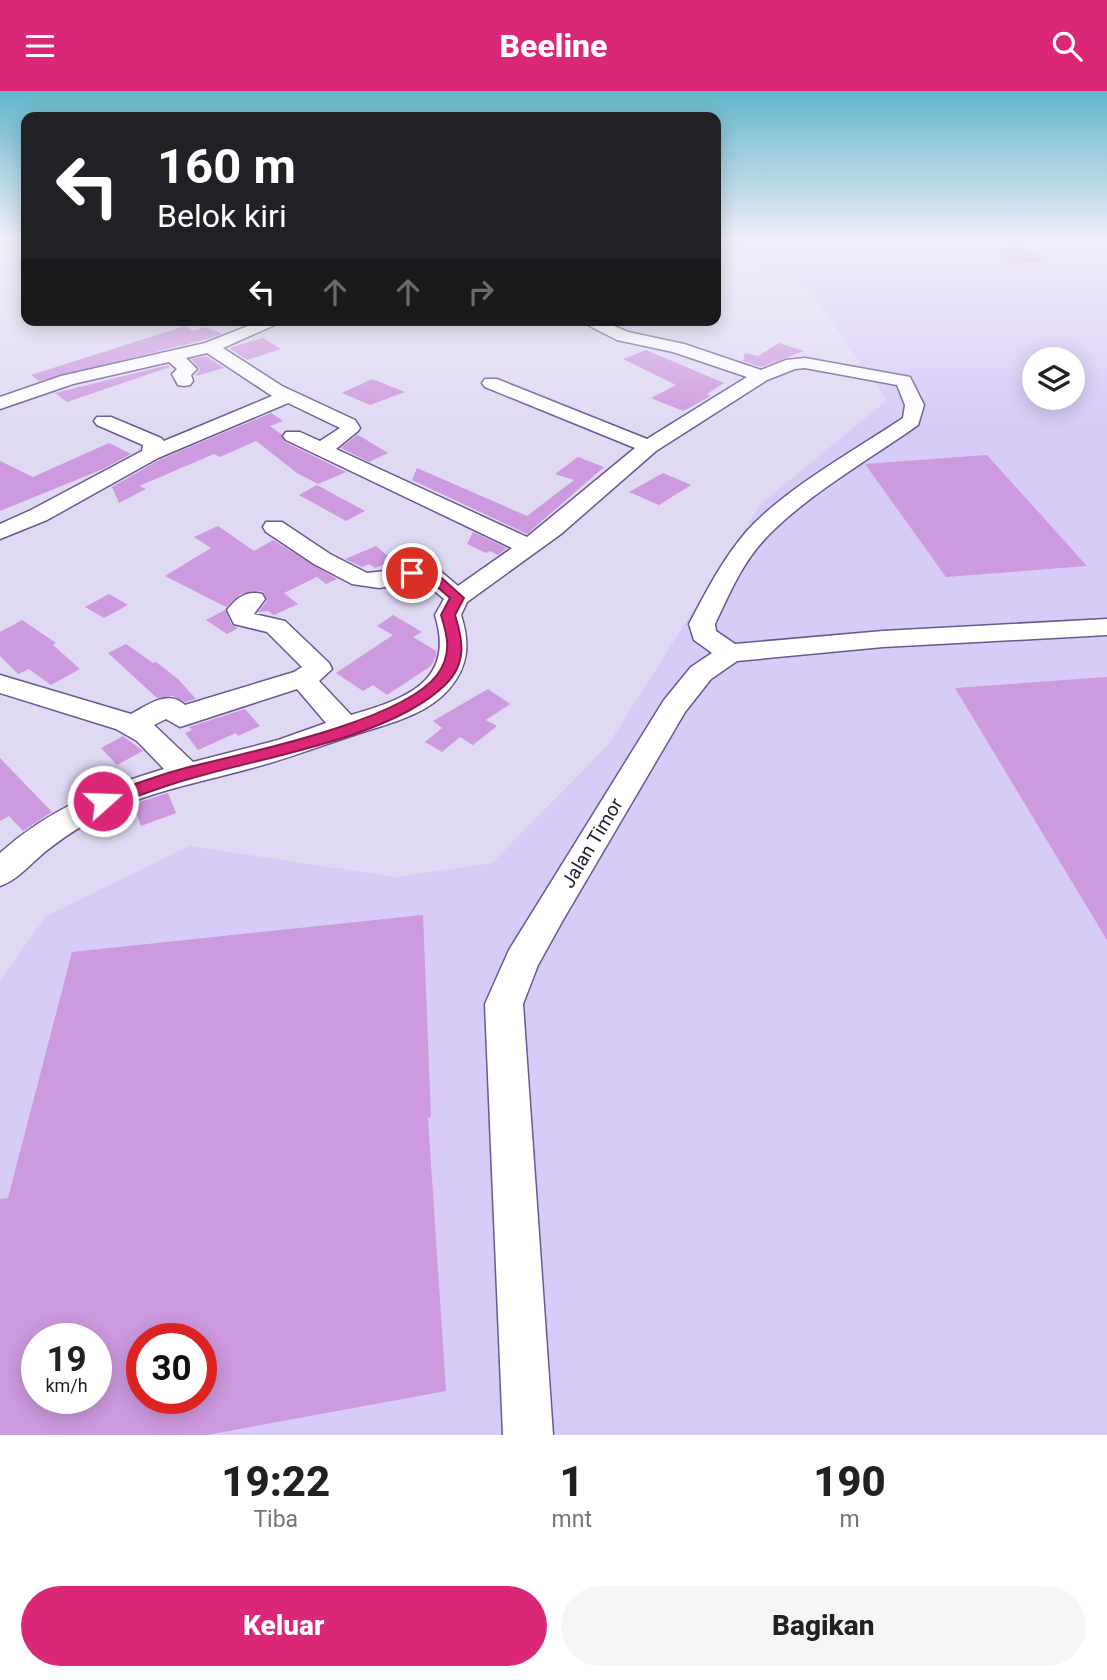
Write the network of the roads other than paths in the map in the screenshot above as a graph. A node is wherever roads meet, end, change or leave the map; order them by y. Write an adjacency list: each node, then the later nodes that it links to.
1 (259, 326): 3 (street)
2 (600, 326): 5 (street)
3 (197, 346): 4 (street); 8 (street)
4 (172, 355): 6 (street); 9 (street)
5 (761, 376): 12 (street); 21 (street)
6 (184, 381)
7 (491, 383): 12 (street)
8 (288, 396): 13 (street); 14 (street)
9 (0, 403)
10 (104, 421): 14 (street)
11 (293, 436): 13 (street)
12 (649, 446): 17 (street)
13 (322, 449): 17 (street)
14 (151, 454): 16 (street)
15 (274, 527): 18 (street)
16 (0, 532)
17 (529, 547): 18 (street)
18 (457, 598): 25 (street)
19 (253, 599): 22 (street)
20 (1107, 627): 21 (street, Jalan Timor)
21 (730, 653): 28 (street, Jalan Timor)
22 (304, 678): 24 (street); 25 (street)
23 (0, 684): 24 (street)
24 (132, 725): 26 (street)
25 (346, 727): 26 (street)
26 (186, 773): 27 (street)
27 (0, 873)
28 (528, 1435)

